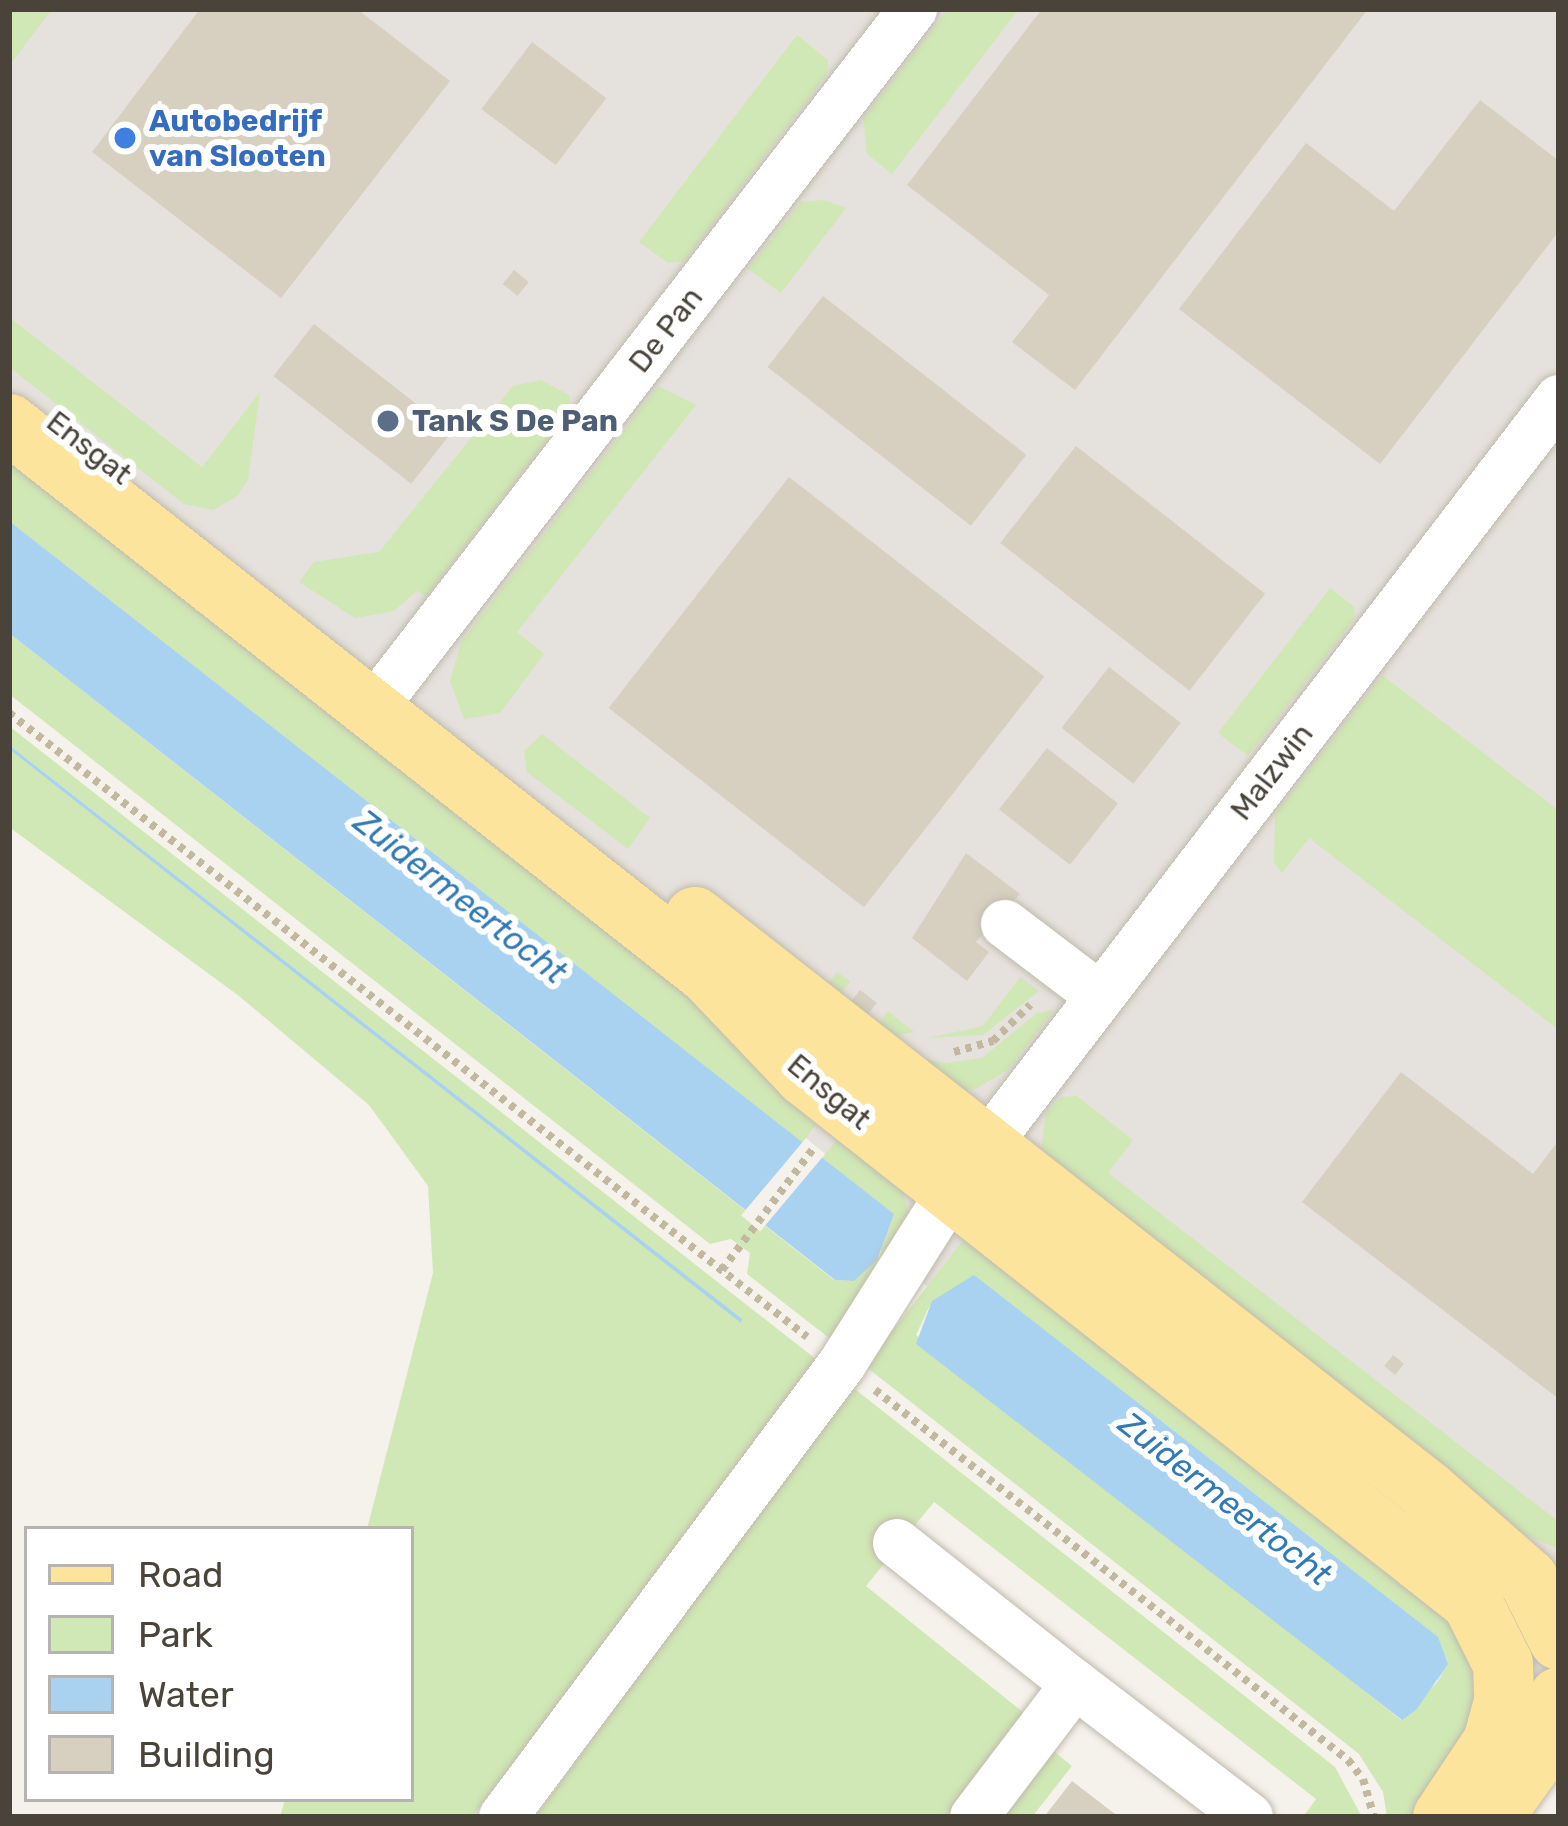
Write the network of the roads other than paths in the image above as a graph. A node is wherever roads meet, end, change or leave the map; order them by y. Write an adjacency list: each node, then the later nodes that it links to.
1 (913, 9): 5 (street, De Pan)
2 (9, 386): 5 (main road, Ensgat)
3 (1559, 399): 7 (street, Malzwin)
4 (9, 424): 5 (main road, Ensgat)
5 (383, 695): 8 (main road, Ensgat)
6 (1005, 924): 7 (street)
7 (1100, 996): 8 (street, Malzwin)
8 (969, 1168): 10 (main road, Ensgat); 11 (main road, Ensgat); 14 (street, Malzwin)
9 (897, 1543): 12 (street)
10 (1557, 1622): 11 (street)
11 (1495, 1640): 17 (main road)
12 (1076, 1684): 15 (street); 16 (street)
13 (1559, 1696): 18 (main road)
14 (503, 1817)
15 (974, 1817)
16 (1249, 1817)
17 (1443, 1817)
18 (1493, 1817)

